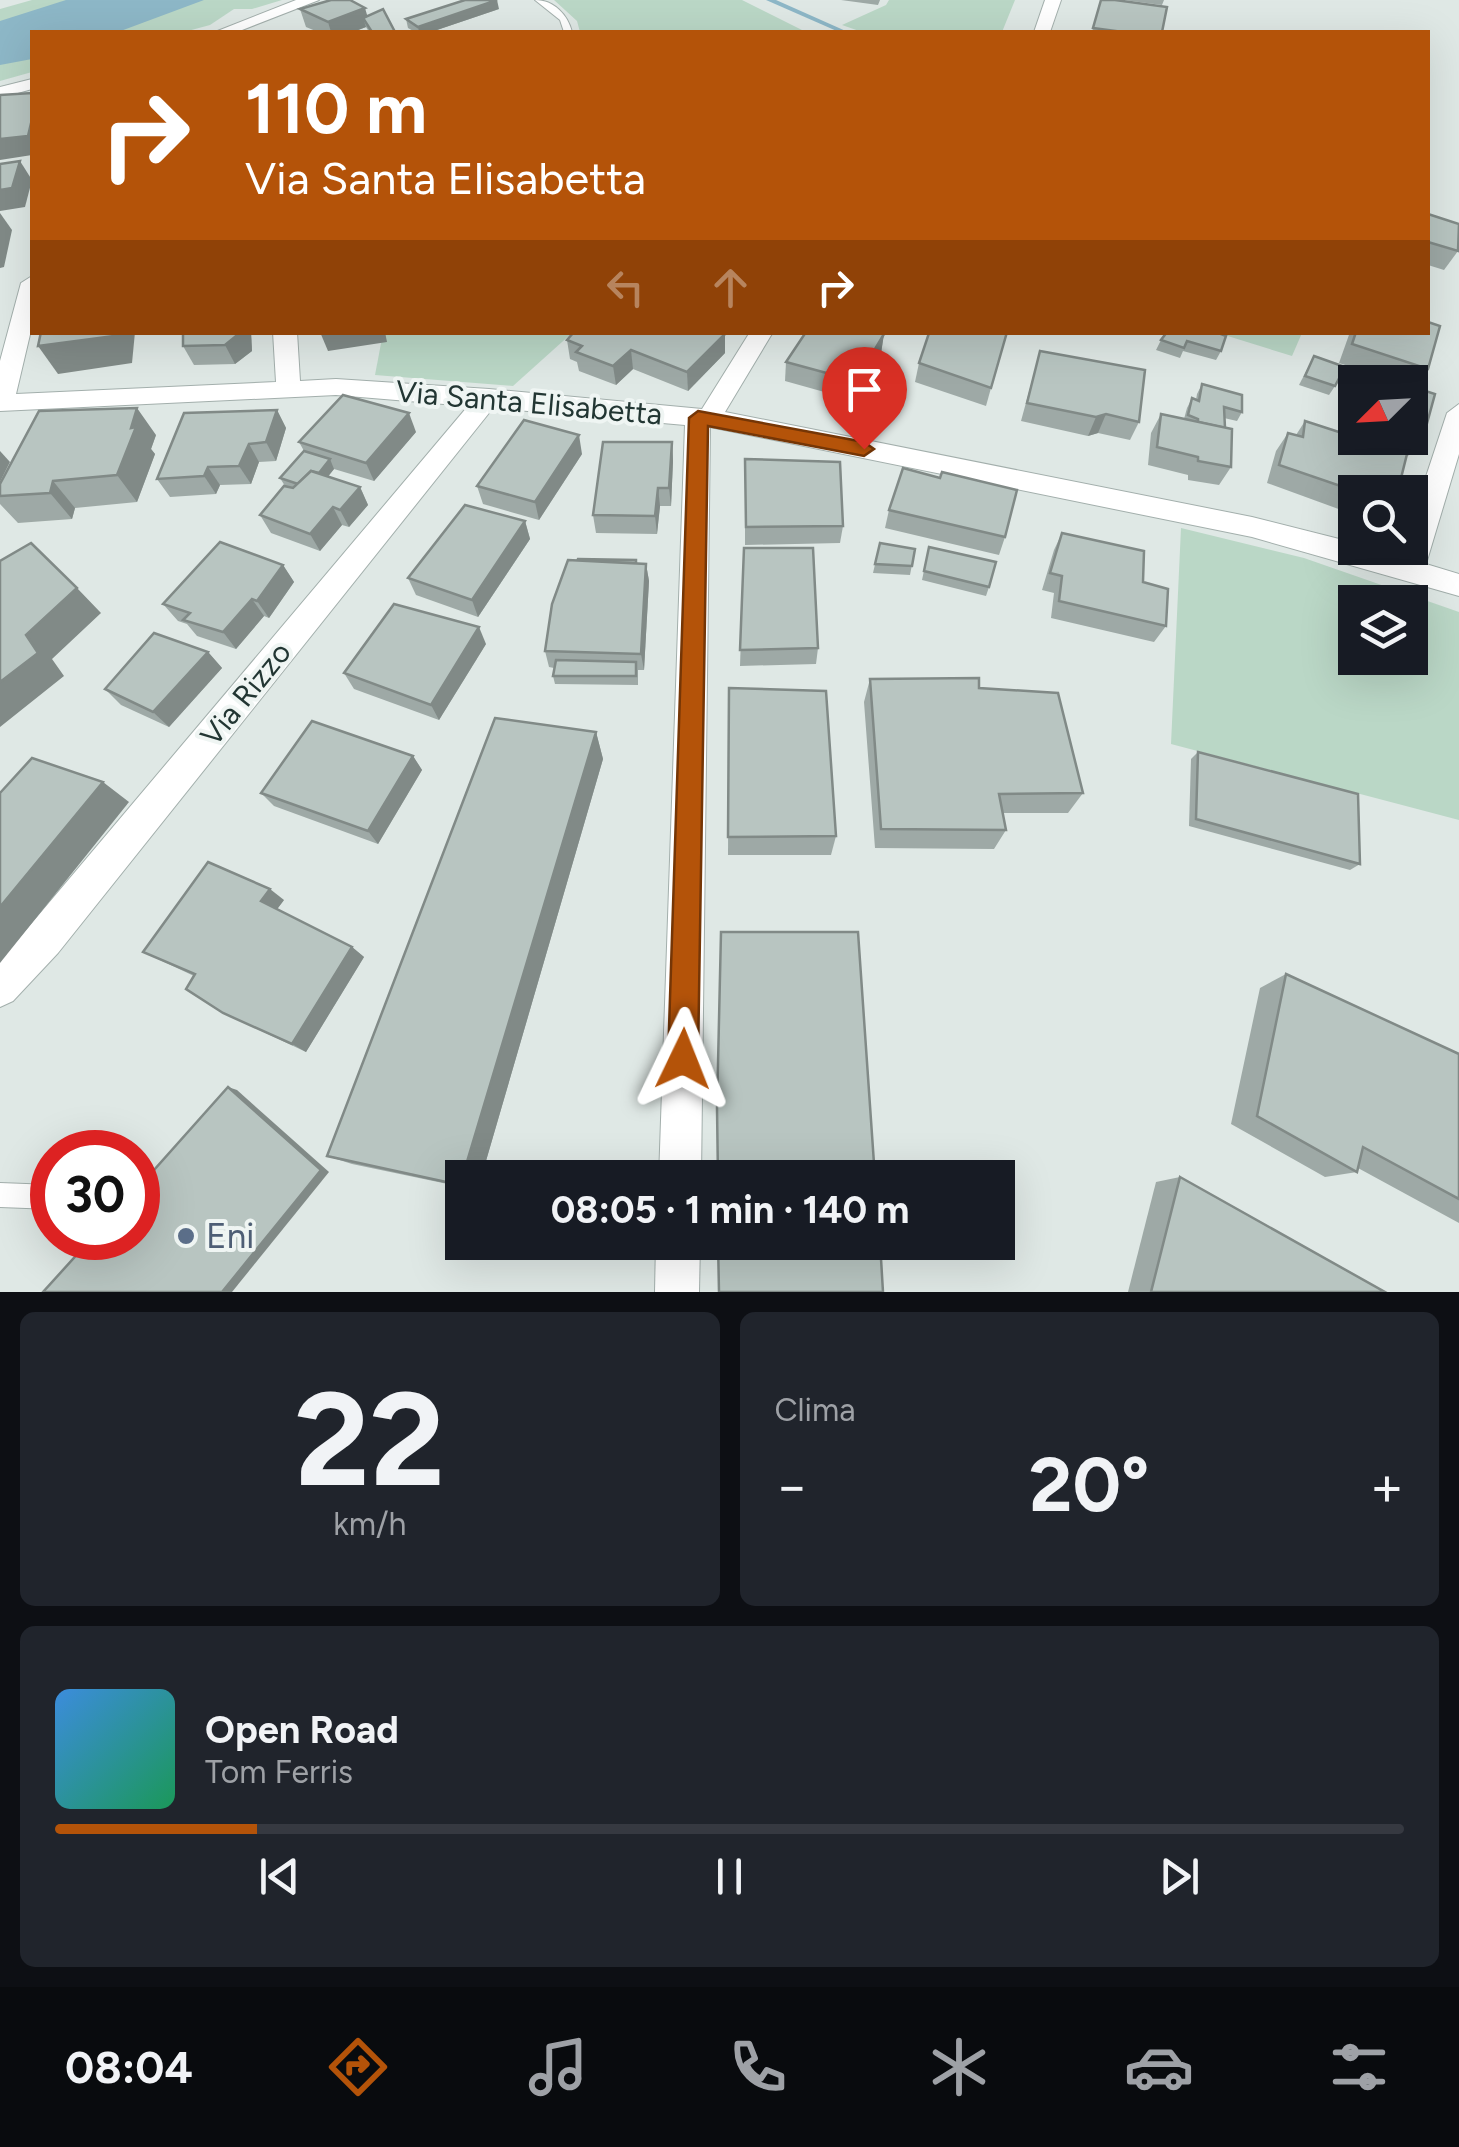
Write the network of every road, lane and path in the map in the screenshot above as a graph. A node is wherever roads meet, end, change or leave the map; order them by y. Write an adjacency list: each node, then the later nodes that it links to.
1 (310, 0): 4 (street)
2 (540, 0): 6 (lane)
3 (1053, 0): 7 (street)
4 (270, 24): 5 (street)
5 (235, 30)
6 (567, 30)
7 (1043, 30)
8 (30, 85): 9 (street)
9 (0, 93)
10 (30, 291): 15 (street)
11 (285, 335): 13 (street)
12 (760, 335): 17 (street)
13 (288, 388): 14 (street, Via Santa Elisabetta); 15 (street, Via Santa Elisabetta)
14 (489, 397): 17 (street, Via Santa Elisabetta); 20 (street, Via Rizzo)
15 (0, 403)
16 (1459, 412): 18 (street)
17 (704, 418): 18 (street, Via Santa Elisabetta); 21 (street)
18 (1410, 570): 19 (street, Via Santa Elisabetta)
19 (1459, 585)
20 (0, 988)
21 (681, 1160)
22 (0, 1194): 23 (lane)
23 (30, 1195)
24 (677, 1260): 25 (street)
25 (676, 1292)

